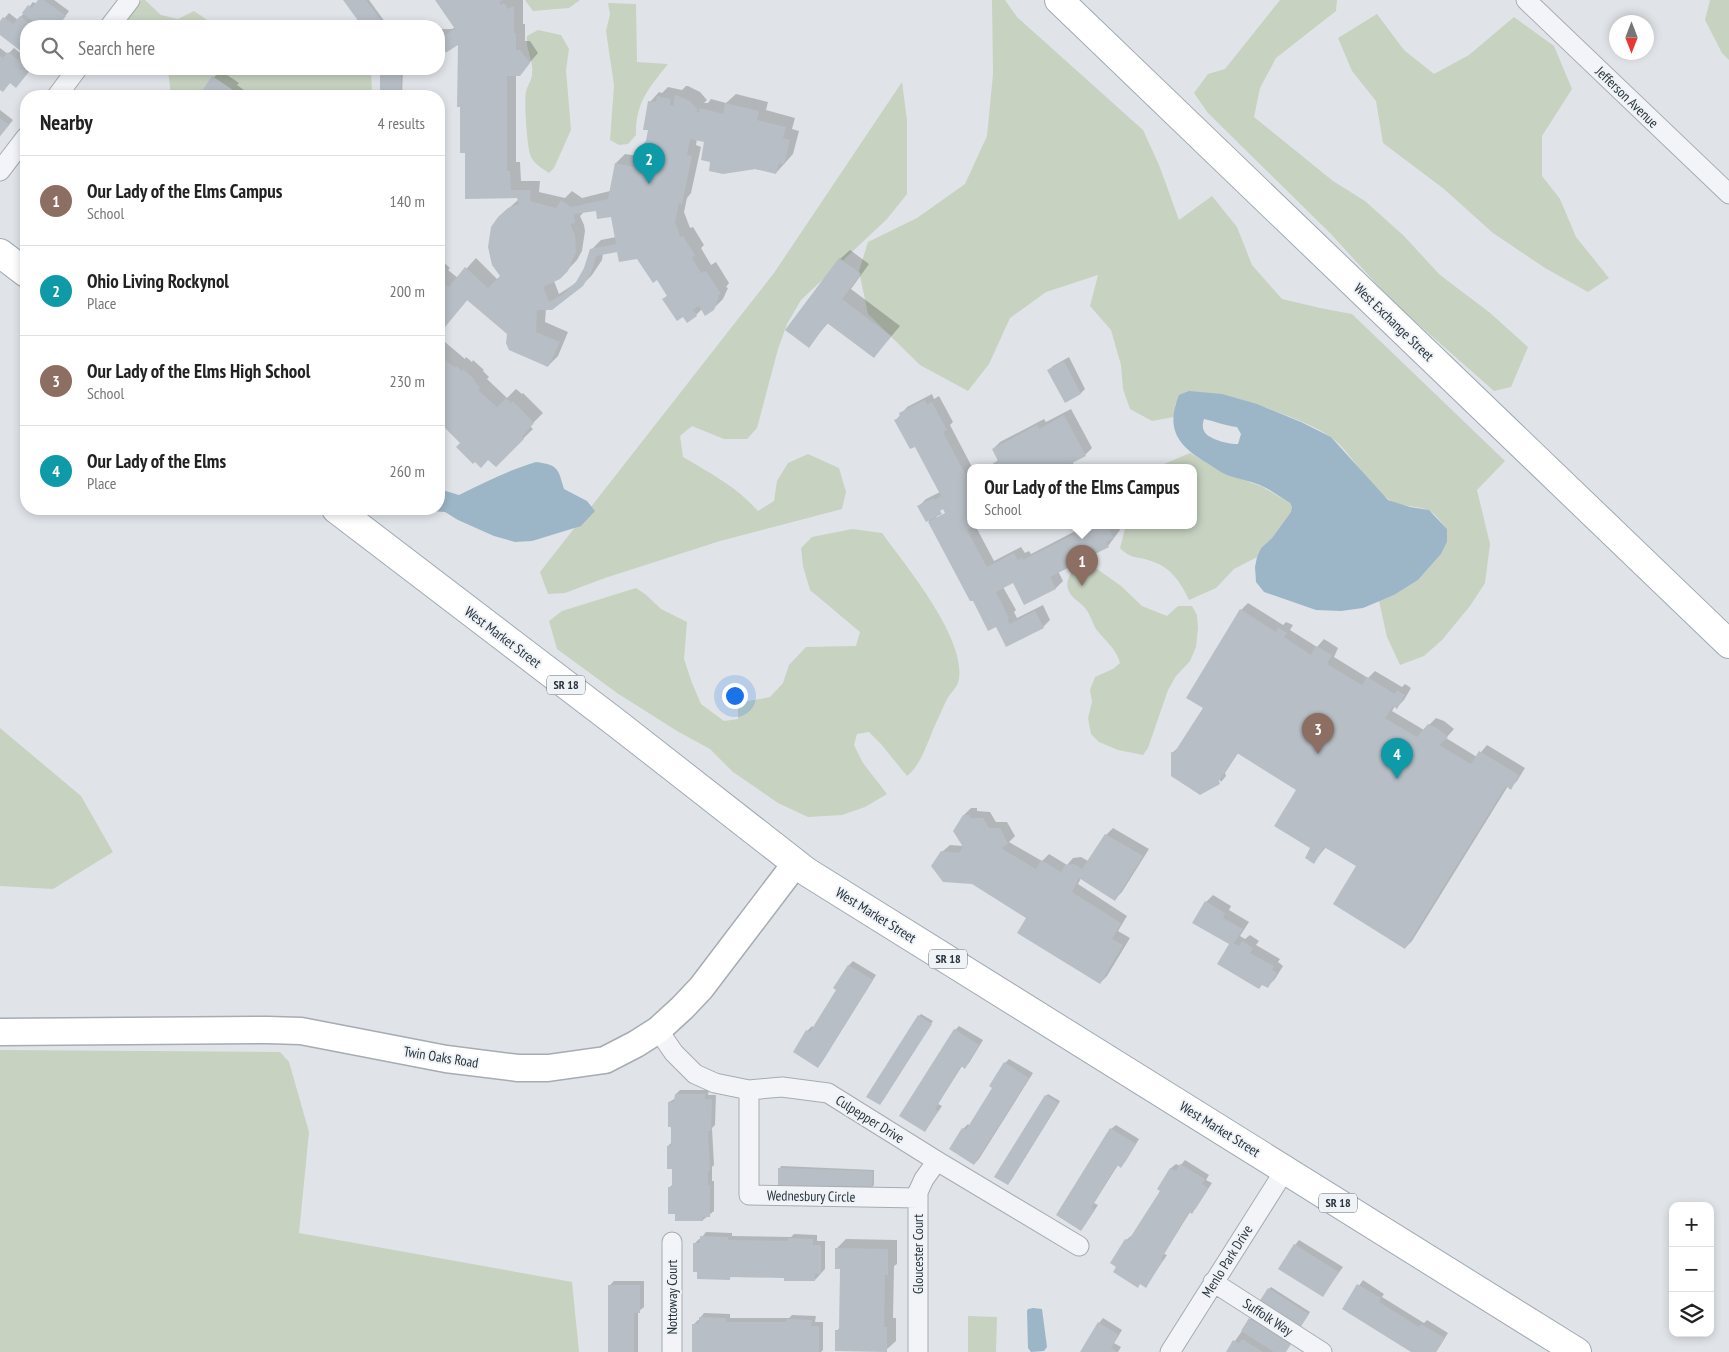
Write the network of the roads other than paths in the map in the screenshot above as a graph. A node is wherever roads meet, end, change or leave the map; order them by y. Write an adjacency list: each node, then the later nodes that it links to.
1 (130, 0): 4 (street)
2 (1059, 0): 13 (main road, West Exchange Street)
3 (1526, 0): 9 (street, Jefferson Avenue)
4 (115, 20)
5 (73, 75): 6 (street)
6 (61, 90)
7 (20, 145): 8 (street)
8 (0, 171)
9 (1729, 194)
10 (0, 253): 11 (main road)
11 (20, 268)
12 (344, 515): 14 (main road, West Market Street / SR 18)
13 (1729, 644)
14 (796, 863): 15 (main road, Twin Oaks Road); 19 (main road, West Market Street / SR 18)
15 (658, 1030): 16 (main road, Twin Oaks Road); 17 (street, Culpepper Drive)
16 (0, 1032)
17 (749, 1090): 18 (street, Culpepper Drive); 20 (street, Wednesbury Circle)
18 (937, 1161): 20 (street, Gloucester Court); 22 (street, Culpepper Drive)
19 (1285, 1170): 23 (street, Menlo Park Drive); 28 (main road, West Market Street / SR 18)
20 (918, 1198): 25 (street, Gloucester Court)
21 (672, 1242): 24 (street, Nottoway Court)
22 (1079, 1246)
23 (1213, 1282): 26 (street, Menlo Park Drive); 27 (street, Suffolk Way)
24 (672, 1352)
25 (918, 1352)
26 (1170, 1352)
27 (1322, 1352)
28 (1577, 1352)

